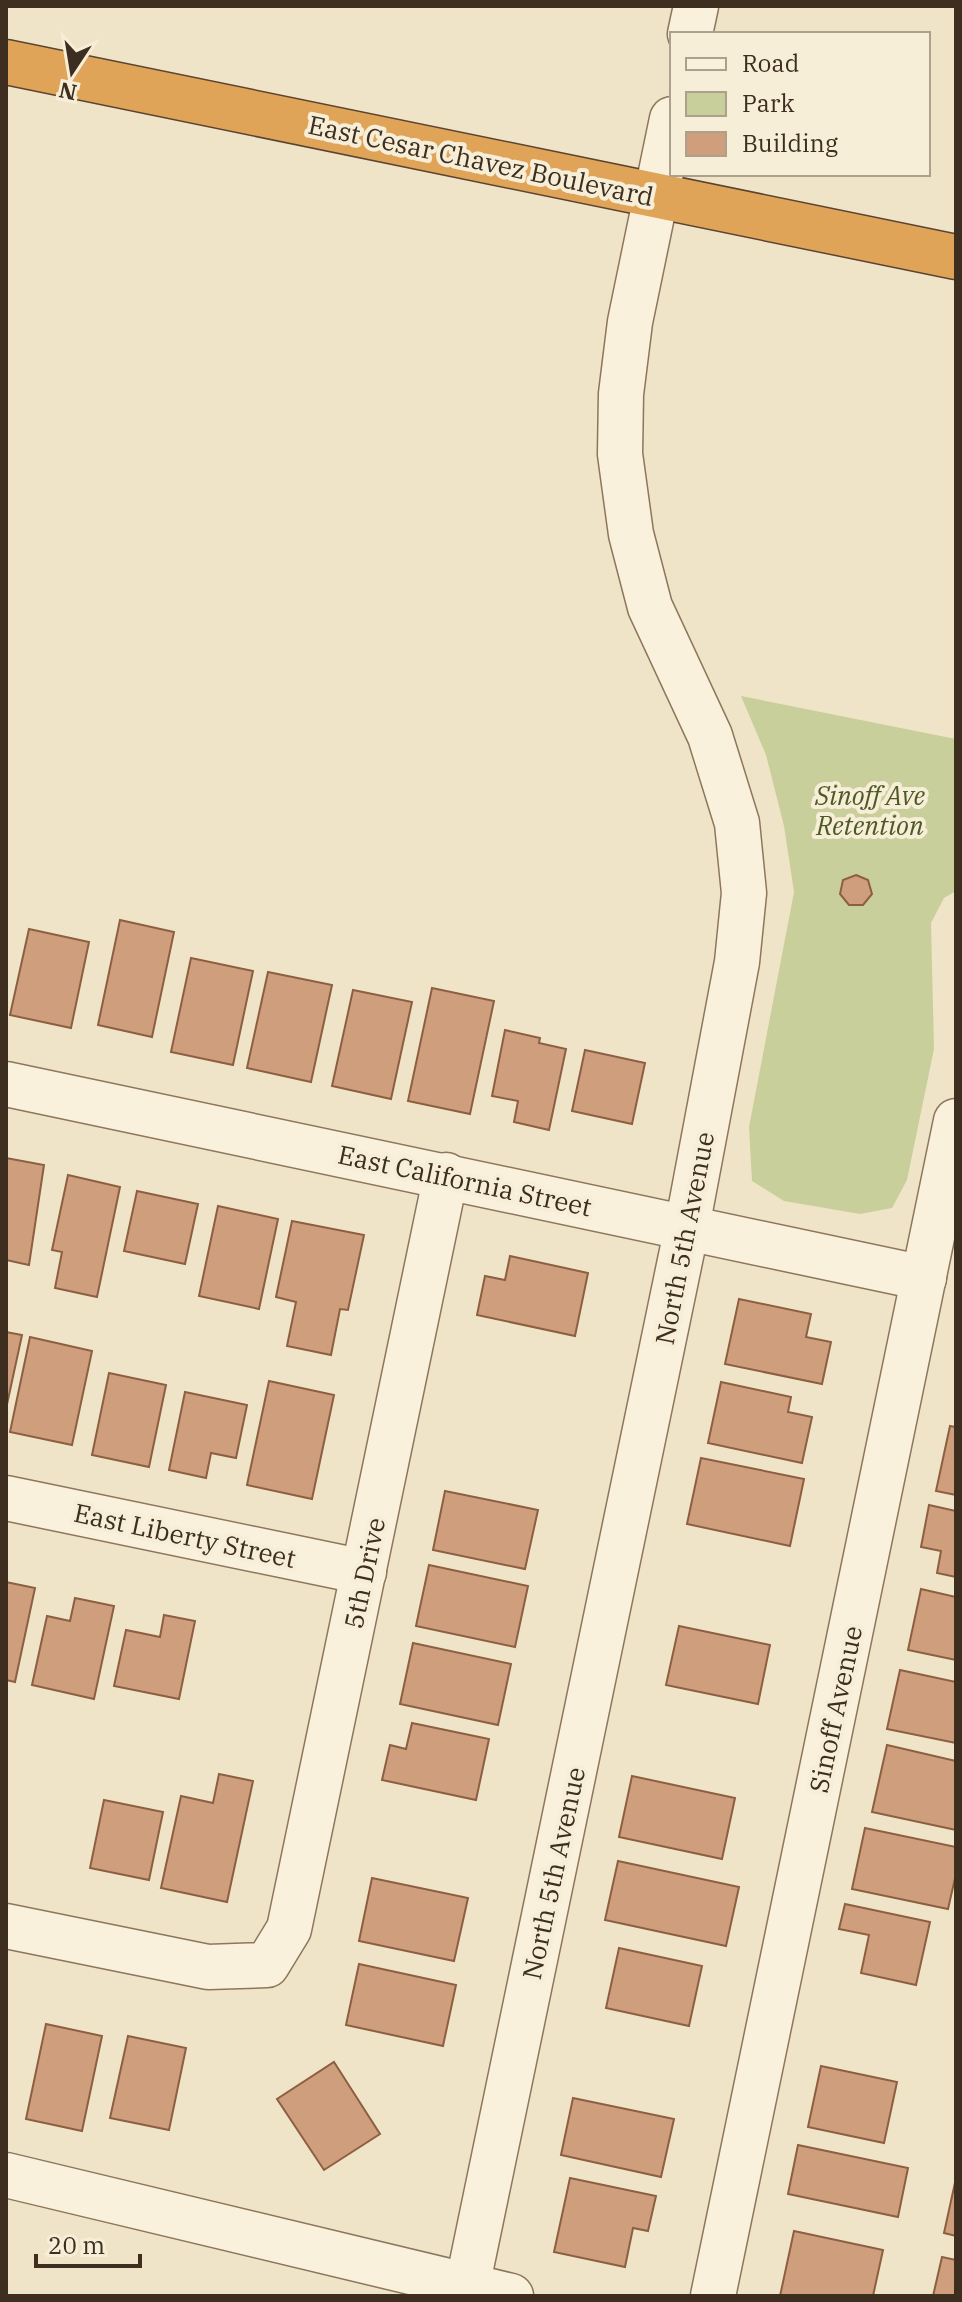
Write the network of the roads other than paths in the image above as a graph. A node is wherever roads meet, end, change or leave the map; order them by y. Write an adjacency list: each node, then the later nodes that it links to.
1 (696, 6): 2 (street)
2 (690, 32)
3 (6, 62): 5 (highway, East Cesar Chavez Boulevard)
4 (670, 129): 5 (street, North 5th Avenue)
5 (656, 197): 6 (highway, East Cesar Chavez Boulevard); 10 (street, North 5th Avenue)
6 (956, 257)
7 (6, 1084): 9 (street, East California Street)
8 (956, 1121): 11 (street, Sinoff Avenue)
9 (446, 1175): 10 (street, East California Street); 13 (street, 5th Drive)
10 (687, 1227): 11 (street, East California Street); 16 (street, North 5th Avenue)
11 (924, 1278): 18 (street, Sinoff Avenue)
12 (6, 1498): 13 (street, East Liberty Street)
13 (364, 1572): 14 (street, 5th Drive)
14 (6, 1926)
15 (6, 2175): 16 (street)
16 (467, 2287): 17 (street)
17 (511, 2296)
18 (713, 2296)

